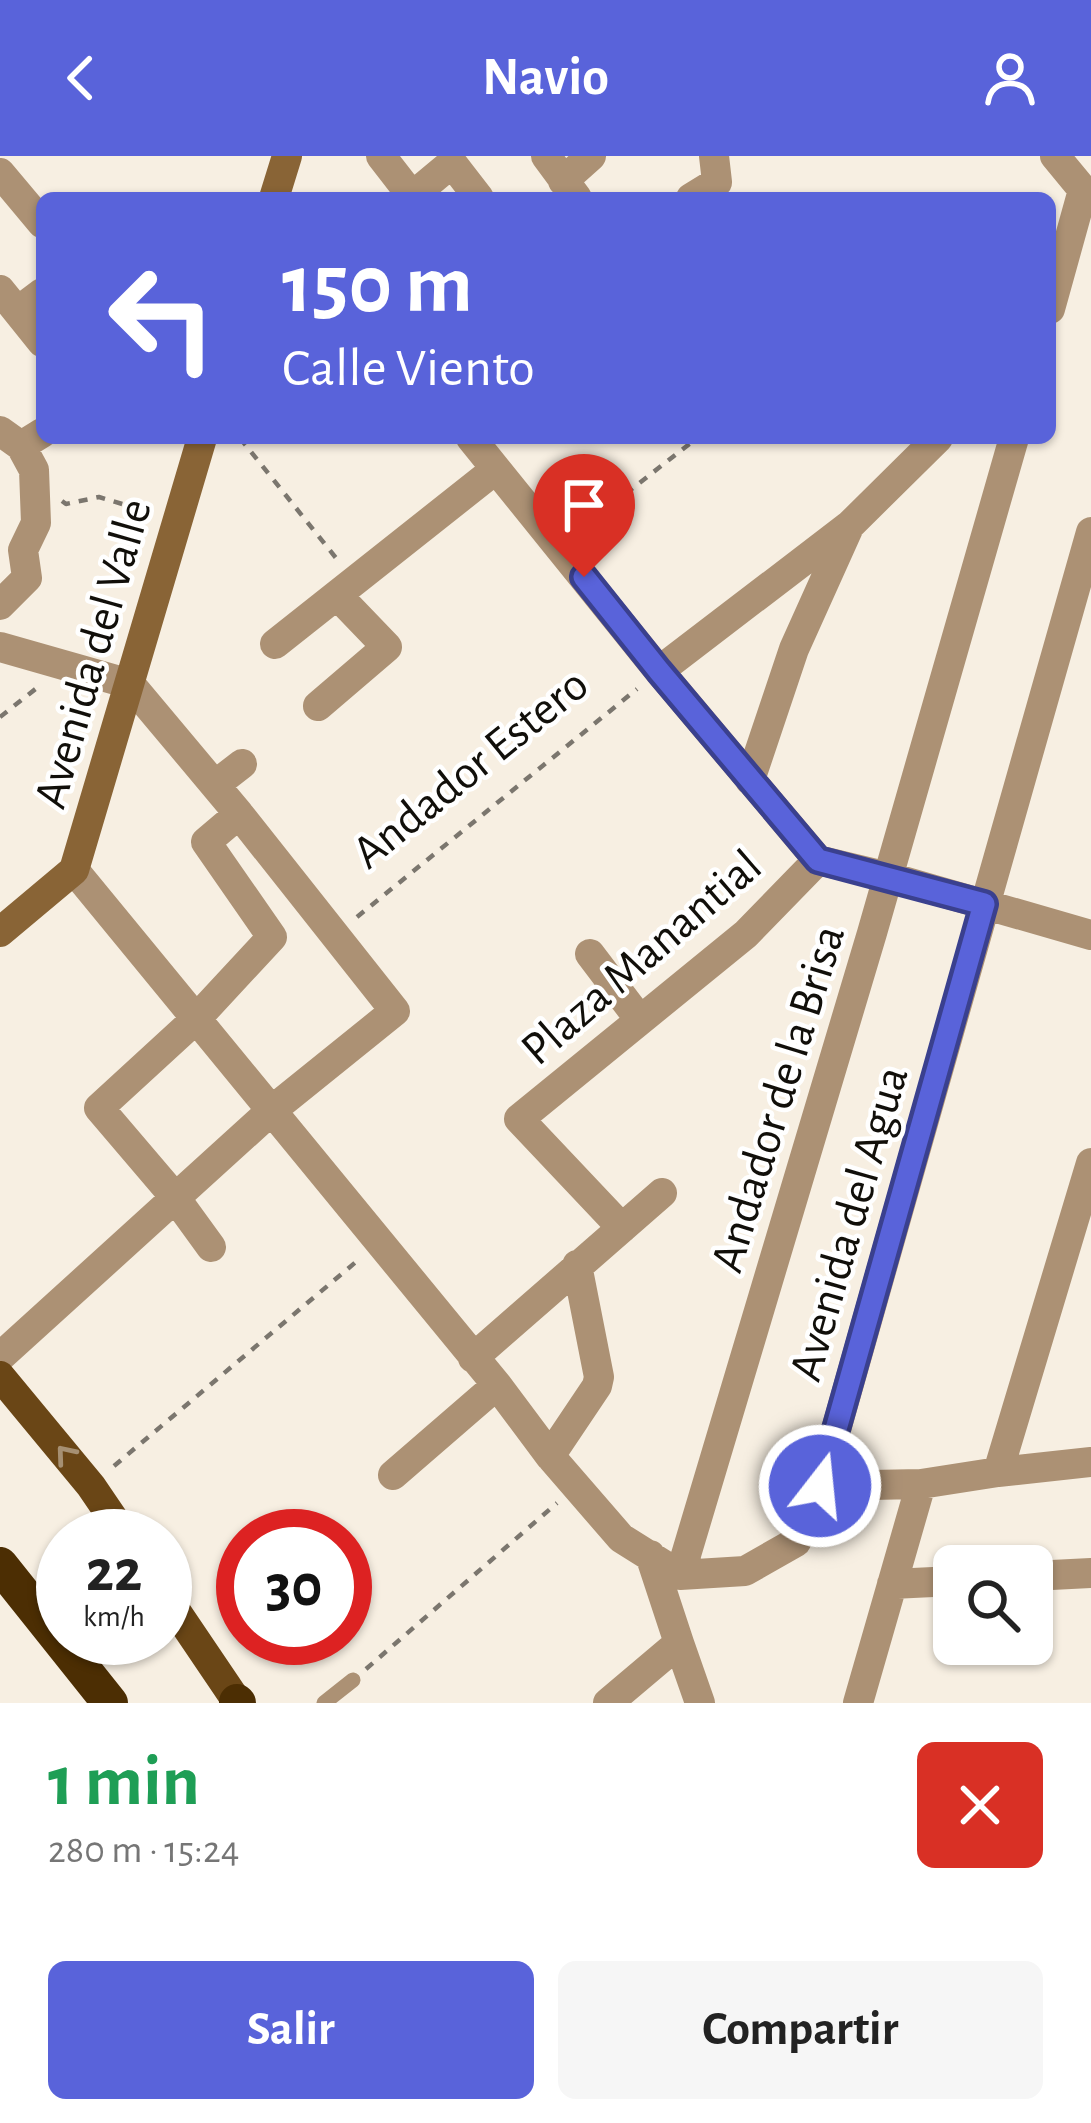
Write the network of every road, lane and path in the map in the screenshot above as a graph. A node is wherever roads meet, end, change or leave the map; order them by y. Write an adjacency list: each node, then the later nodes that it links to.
1 (287, 156): 8 (street)
2 (381, 156): 9 (street)
3 (591, 156): 6 (street)
4 (714, 156): 12 (street)
5 (1055, 156): 14 (street)
6 (562, 178)
7 (5, 190): 13 (street)
8 (276, 192)
9 (407, 192)
10 (417, 192): 11 (street)
11 (474, 192)
12 (701, 192)
13 (36, 218)
14 (1056, 287)
15 (200, 444): 23 (street, Avenida del Valle)
16 (244, 444): 27 (path)
17 (476, 444): 22 (street)
18 (689, 444): 25 (path)
19 (930, 444): 24 (street, Andador Estero)
20 (1012, 444): 42 (street, Andador de la Brisa)
21 (24, 445): 23 (path); 28 (street)
22 (496, 469): 25 (street); 27 (street)
23 (177, 520): 33 (street, Avenida del Valle)
24 (850, 525): 32 (street, Andador Estero); 37 (street)
25 (560, 546): 32 (street)
26 (1089, 547): 43 (street, Avenida del Agua)
27 (346, 588): 29 (street); 34 (street)
28 (0, 605)
29 (274, 644)
30 (6, 655): 31 (street)
31 (64, 665): 33 (street); 35 (path)
32 (659, 671): 37 (street); 46 (path, Andador Estero)
33 (130, 684): 38 (street); 41 (street, Avenida del Valle)
34 (318, 706)
35 (0, 717)
36 (242, 764): 38 (street)
37 (750, 780): 40 (street)
38 (215, 785): 39 (street)
39 (239, 814): 46 (street); 48 (street)
40 (818, 860): 42 (street); 49 (street, Plaza Manantial)
41 (74, 870): 44 (street, Avenida del Valle); 48 (street)
42 (889, 877): 43 (street); 74 (street, Andador de la Brisa)
43 (984, 904): 45 (street); 69 (street, Avenida del Agua)
44 (0, 932)
45 (1091, 935)
46 (334, 936): 50 (street)
47 (590, 954): 49 (street)
48 (196, 1019): 50 (street); 53 (street)
49 (640, 1020): 54 (street, Plaza Manantial)
50 (271, 1111): 53 (street); 55 (street)
51 (1091, 1163): 64 (street)
52 (662, 1193): 54 (street)
53 (174, 1196): 56 (street); 58 (street)
54 (622, 1228): 57 (street)
55 (379, 1242): 59 (street); 68 (path)
56 (211, 1247)
57 (577, 1265): 59 (street); 62 (street)
58 (0, 1357)
59 (473, 1358): 61 (street)
60 (0, 1376): 68 (main road, one-way to 60)
61 (497, 1384): 62 (street); 65 (street)
62 (550, 1456): 67 (street)
63 (1091, 1462): 64 (street)
64 (998, 1472): 66 (street)
65 (393, 1475)
66 (921, 1484): 69 (street); 77 (street)
67 (578, 1485): 71 (street); 80 (path)
68 (91, 1486): 70 (main road)
69 (820, 1486): 74 (street, Avenida del Agua)
70 (107, 1509)
71 (650, 1555): 74 (street); 79 (street)
72 (0, 1565): 81 (highway)
73 (1091, 1573): 75 (street)
74 (680, 1575)
75 (1053, 1575)
76 (933, 1582): 77 (street)
77 (892, 1584): 86 (street)
78 (192, 1635): 82 (main road)
79 (679, 1643): 84 (street); 85 (street)
80 (352, 1680): 83 (lane)
81 (110, 1703)
82 (238, 1703)
83 (324, 1703)
84 (608, 1703)
85 (700, 1703)
86 (858, 1703)

